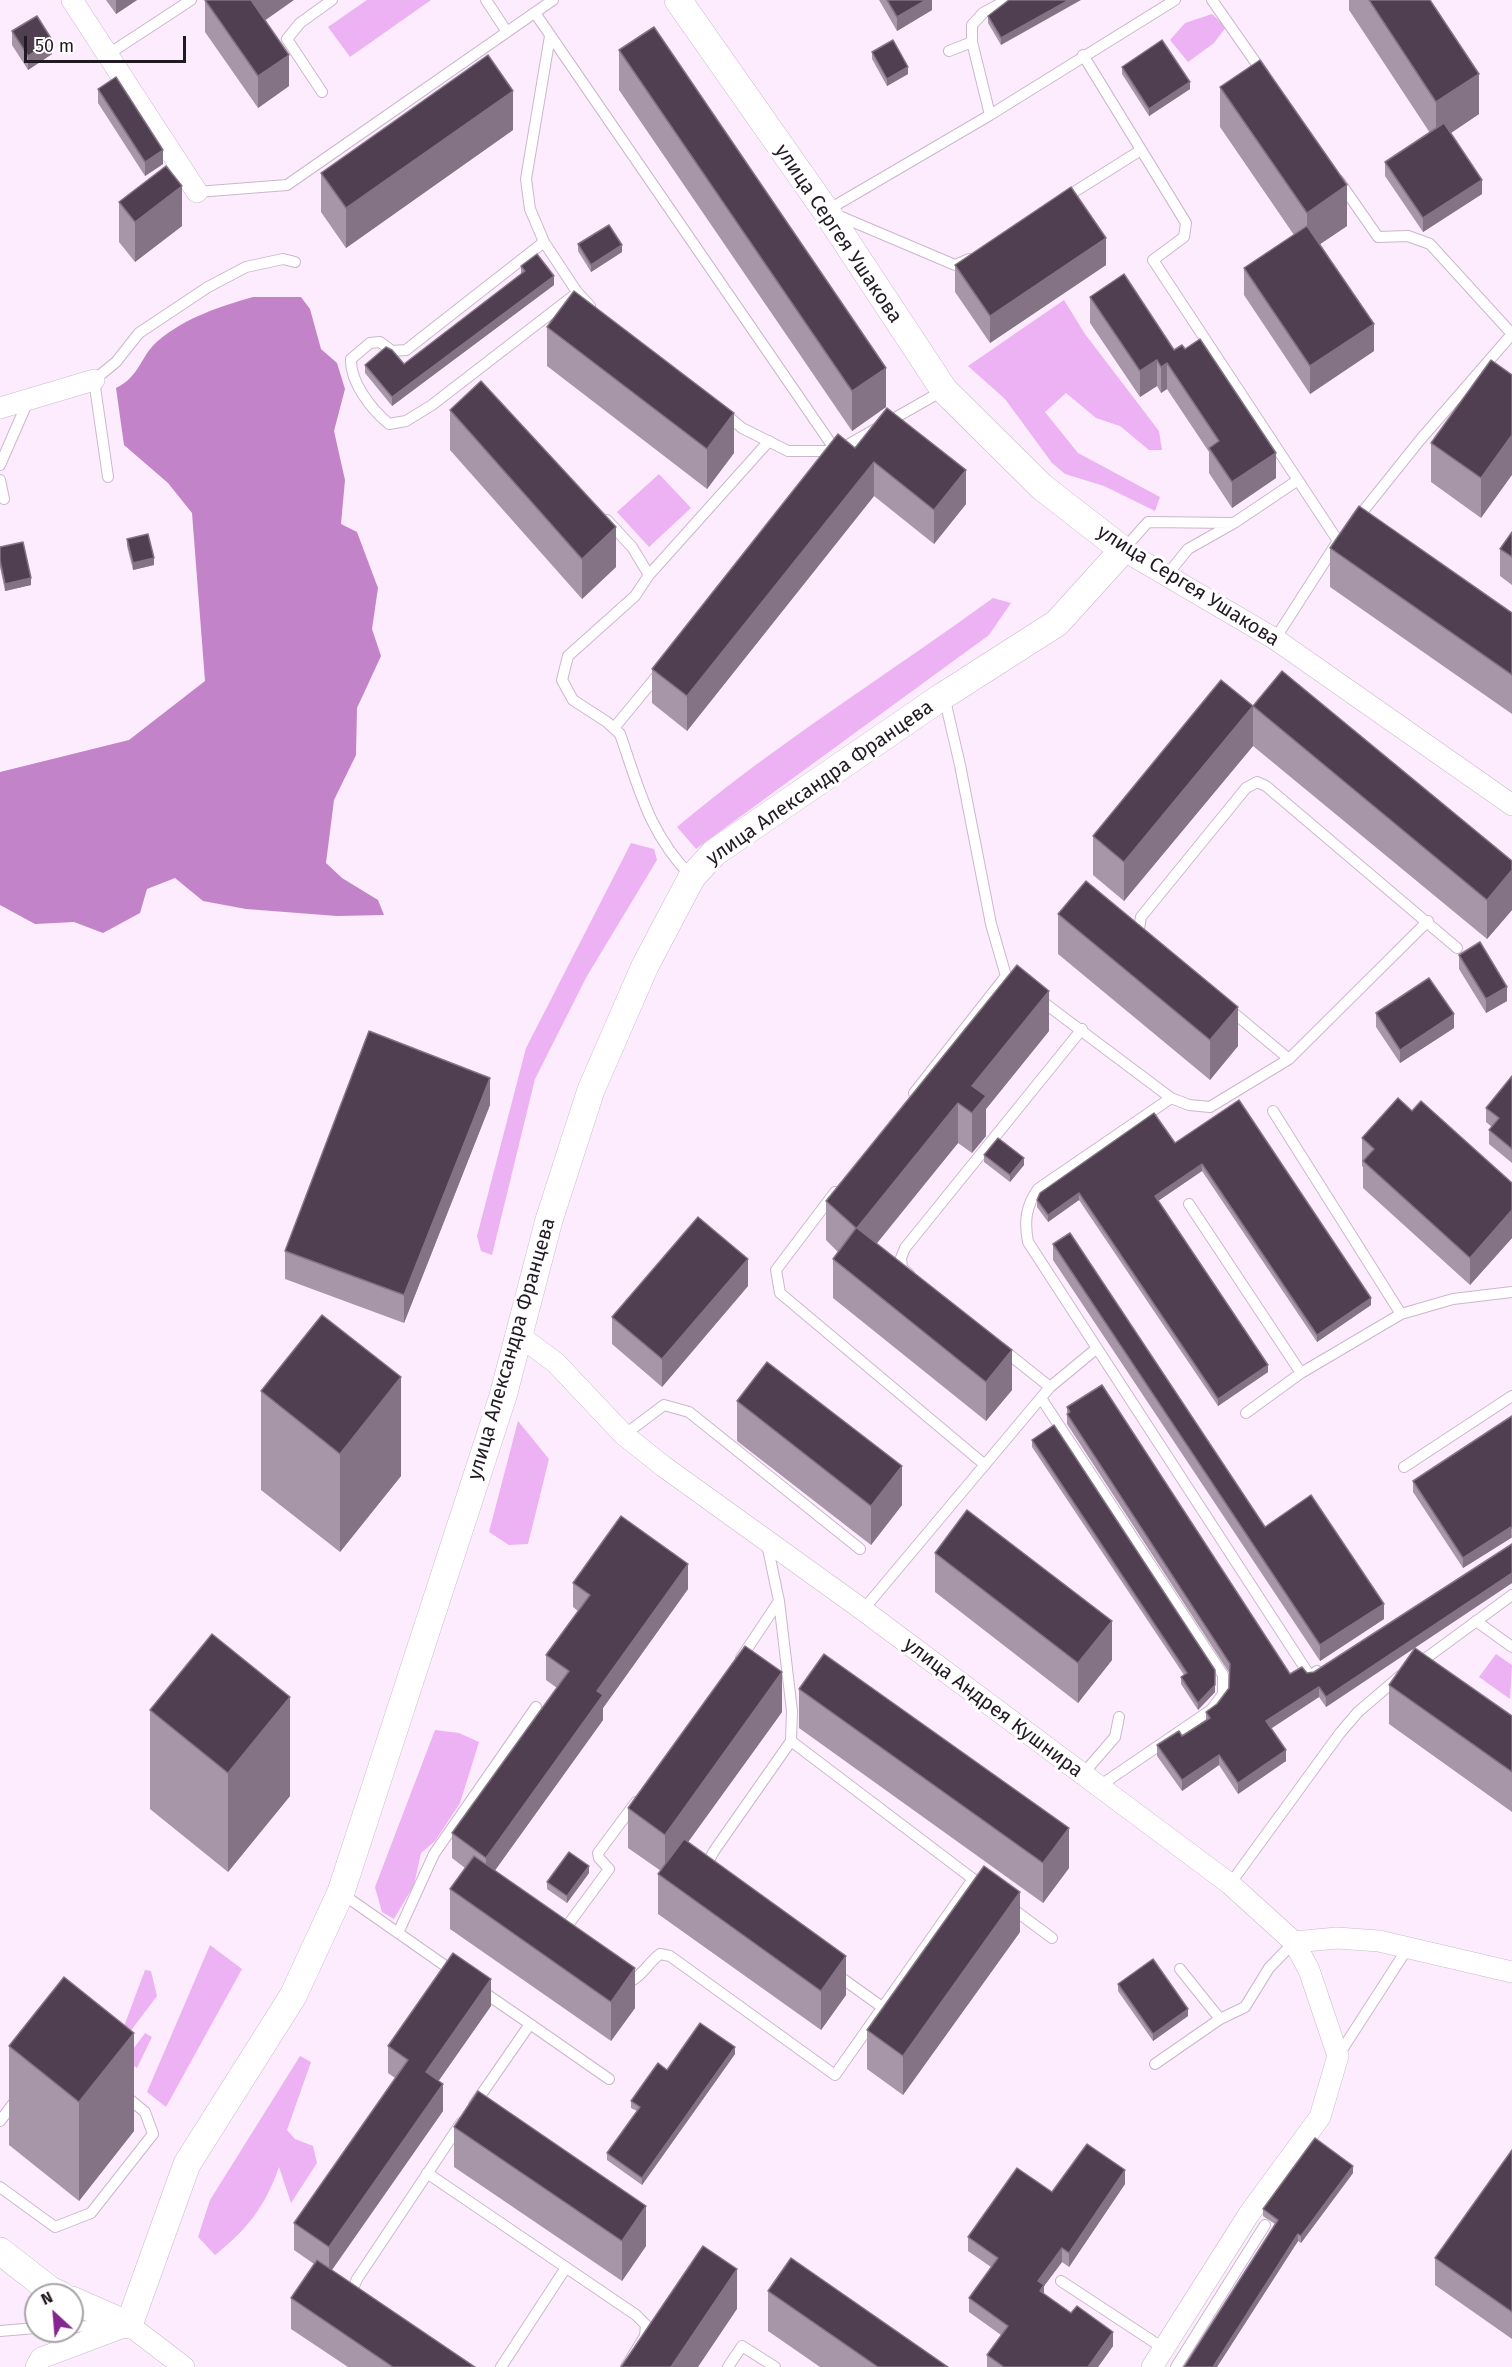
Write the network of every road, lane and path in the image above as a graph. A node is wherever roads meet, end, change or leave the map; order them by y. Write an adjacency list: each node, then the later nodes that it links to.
1 (72, 0): 15 (street)
2 (191, 0): 15 (lane)
3 (332, 0): 18 (lane)
4 (486, 0): 11 (lane)
5 (553, 0): 10 (lane)
6 (1007, 0): 13 (lane)
7 (1175, 0): 16 (lane)
8 (1212, 0): 17 (lane)
9 (681, 1): 24 (street, улица Сергея Ушакова)
10 (535, 13): 11 (lane); 12 (lane)
11 (507, 32): 22 (lane)
12 (550, 36): 25 (lane); 37 (lane)
13 (972, 42): 14 (lane); 19 (lane)
14 (950, 51)
15 (108, 55): 22 (street)
16 (1083, 55): 19 (lane); 20 (lane)
17 (1272, 85)
18 (322, 92)
19 (990, 115): 24 (lane)
20 (1141, 150): 23 (lane); 42 (lane)
21 (1332, 170): 30 (lane)
22 (197, 192)
23 (1053, 206)
24 (826, 211): 26 (lane); 32 (street, улица Сергея Ушакова)
25 (544, 242): 28 (lane); 28 (lane)
26 (984, 250)
27 (295, 262): 31 (lane)
28 (577, 292): 29 (lane)
29 (597, 312)
30 (1512, 334): 46 (lane)
31 (94, 380): 33 (street); 40 (lane)
32 (944, 390): 37 (lane); 47 (street, улица Сергея Ушакова)
33 (28, 400): 35 (street); 39 (lane)
34 (714, 406): 36 (lane)
35 (0, 408)
36 (769, 441): 37 (lane); 48 (lane)
37 (836, 451): 38 (lane)
38 (829, 460)
39 (0, 465)
40 (108, 477)
41 (0, 480): 43 (lane)
42 (1298, 480): 45 (lane); 46 (lane)
43 (4, 499)
44 (601, 513): 48 (lane)
45 (1234, 524): 47 (lane); 49 (lane)
46 (1338, 541): 50 (lane)
47 (1123, 550): 49 (street, улица Сергея Ушакова); 52 (street, улица Александра Францева)
48 (649, 575): 53 (lane)
49 (1167, 575): 50 (street, улица Сергея Ушакова)
50 (1275, 639): 54 (street, улица Сергея Ушакова)
51 (668, 662): 53 (lane)
52 (944, 696): 55 (street, улица Александра Францева); 59 (lane)
53 (614, 729): 55 (lane)
54 (1512, 806)
55 (692, 877): 71 (street, улица Александра Францева)
56 (1428, 921): 57 (lane); 58 (lane); 62 (lane)
57 (1146, 942)
58 (1457, 948)
59 (1006, 975): 61 (lane); 64 (lane)
60 (1218, 1000): 62 (lane)
61 (1082, 1029): 63 (lane); 68 (lane)
62 (1289, 1059): 63 (lane)
63 (1171, 1098): 73 (lane)
64 (905, 1104)
65 (1273, 1111): 70 (lane)
66 (840, 1186): 80 (lane)
67 (1189, 1204): 74 (lane)
68 (921, 1283)
69 (1512, 1292): 70 (lane)
70 (1401, 1314): 74 (lane)
71 (520, 1336): 79 (street, улица Андрея Кушнира); 99 (street, улица Александра Францева)
72 (994, 1342): 75 (lane)
73 (1096, 1349): 75 (lane); 89 (lane)
74 (1301, 1373): 78 (lane)
75 (1050, 1387): 77 (lane)
76 (1512, 1396): 81 (lane)
77 (1041, 1398): 80 (lane); 94 (lane)
78 (1246, 1413)
79 (624, 1435): 82 (street, улица Андрея Кушнира); 83 (lane)
80 (985, 1465): 86 (lane)
81 (1404, 1467)
82 (767, 1540): 85 (lane); 86 (street, улица Андрея Кушнира)
83 (860, 1549)
84 (1512, 1595): 87 (lane)
85 (779, 1601): 90 (lane); 93 (lane)
86 (863, 1610): 94 (street, улица Андрея Кушнира)
87 (1476, 1621): 88 (lane); 98 (lane)
88 (1512, 1647)
89 (1329, 1664)
90 (735, 1667)
91 (536, 1707): 100 (lane)
92 (1119, 1717): 94 (lane)
93 (791, 1741): 96 (lane); 97 (lane)
94 (1090, 1781): 98 (street, улица Андрея Кушнира)
95 (646, 1788): 101 (lane)
96 (973, 1880): 102 (lane); 109 (lane)
97 (709, 1881)
98 (1230, 1884): 103 (street, улица Андрея Кушнира)
99 (341, 1892): 100 (lane); 127 (street, улица Александра Францева)
100 (398, 1933): 111 (lane)
101 (560, 1935)
102 (1052, 1938)
103 (1294, 1942): 104 (street); 110 (lane); 112 (street, улица Андрея Кушнира)
104 (1409, 1946): 108 (street); 112 (lane)
105 (824, 1965): 109 (lane)
106 (1180, 1969): 110 (lane)
107 (615, 1972): 109 (lane)
108 (1512, 1972)
109 (882, 2007)
110 (1220, 2019): 113 (lane)
111 (530, 2024): 114 (lane); 118 (lane)
112 (1338, 2056): 131 (street)
113 (1155, 2064)
114 (609, 2079)
115 (110, 2084): 119 (lane)
116 (21, 2095): 117 (lane)
117 (0, 2121)
118 (427, 2173): 122 (lane); 126 (lane)
119 (0, 2187)
120 (1265, 2226): 139 (lane)
121 (0, 2251): 124 (street)
122 (565, 2269): 134 (lane); 135 (lane)
123 (1061, 2281): 131 (lane)
124 (41, 2283)
125 (84, 2305): 127 (street)
126 (364, 2311)
127 (129, 2325): 128 (lane); 132 (street); 133 (street)
128 (84, 2327)
129 (24, 2329): 130 (lane)
130 (0, 2331)
131 (1163, 2348): 138 (street)
132 (36, 2367)
133 (184, 2367)
134 (501, 2367)
135 (626, 2367)
136 (728, 2367): 137 (lane)
137 (775, 2367)
138 (1152, 2367)
139 (1176, 2367)

